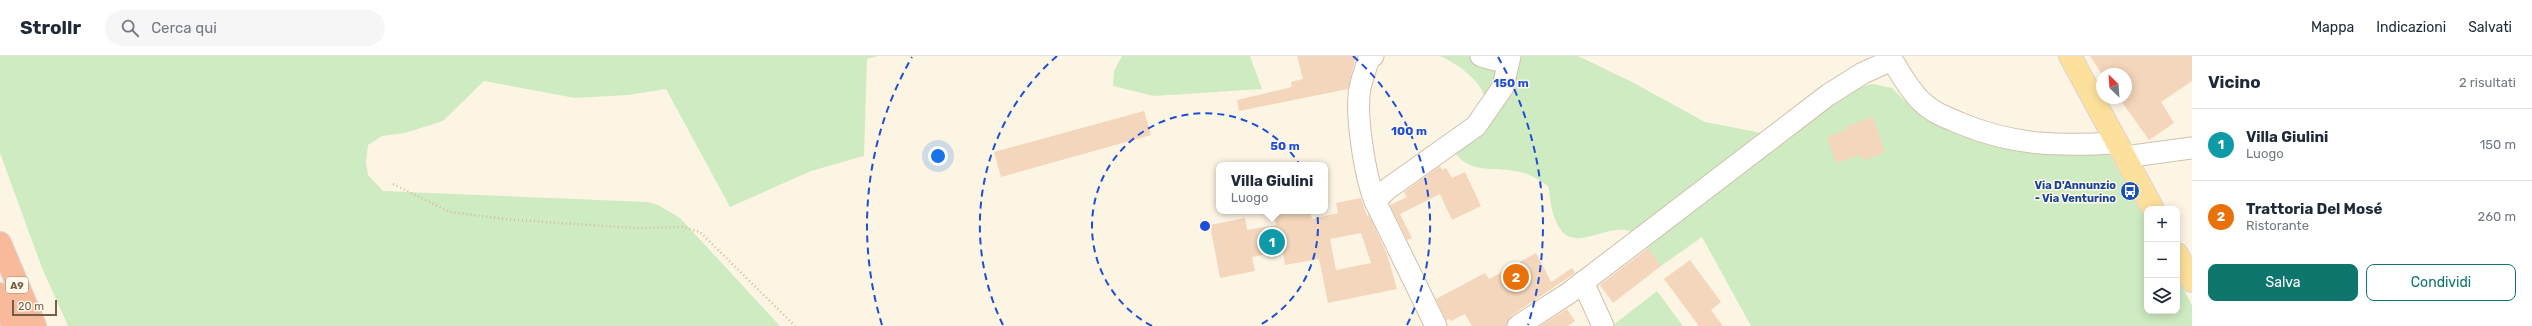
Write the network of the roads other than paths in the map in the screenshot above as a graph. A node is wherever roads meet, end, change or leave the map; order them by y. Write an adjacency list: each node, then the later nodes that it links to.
1 (1373, 56): 9 (street)
2 (1481, 56): 3 (street)
3 (1505, 56)
4 (1510, 56): 9 (street)
5 (2070, 56): 8 (main road)
6 (1892, 58): 8 (street); 14 (street)
7 (2192, 148): 8 (street)
8 (2121, 150): 10 (main road)
9 (1375, 201): 18 (street)
10 (2151, 206)
11 (0, 243): 17 (highway, A9)
12 (2180, 259): 13 (main road)
13 (2192, 281)
14 (1583, 282): 19 (street); 20 (street)
15 (0, 294): 16 (highway, A9)
16 (13, 326)
17 (35, 326)
18 (1436, 326)
19 (1518, 326)
20 (1603, 326)

